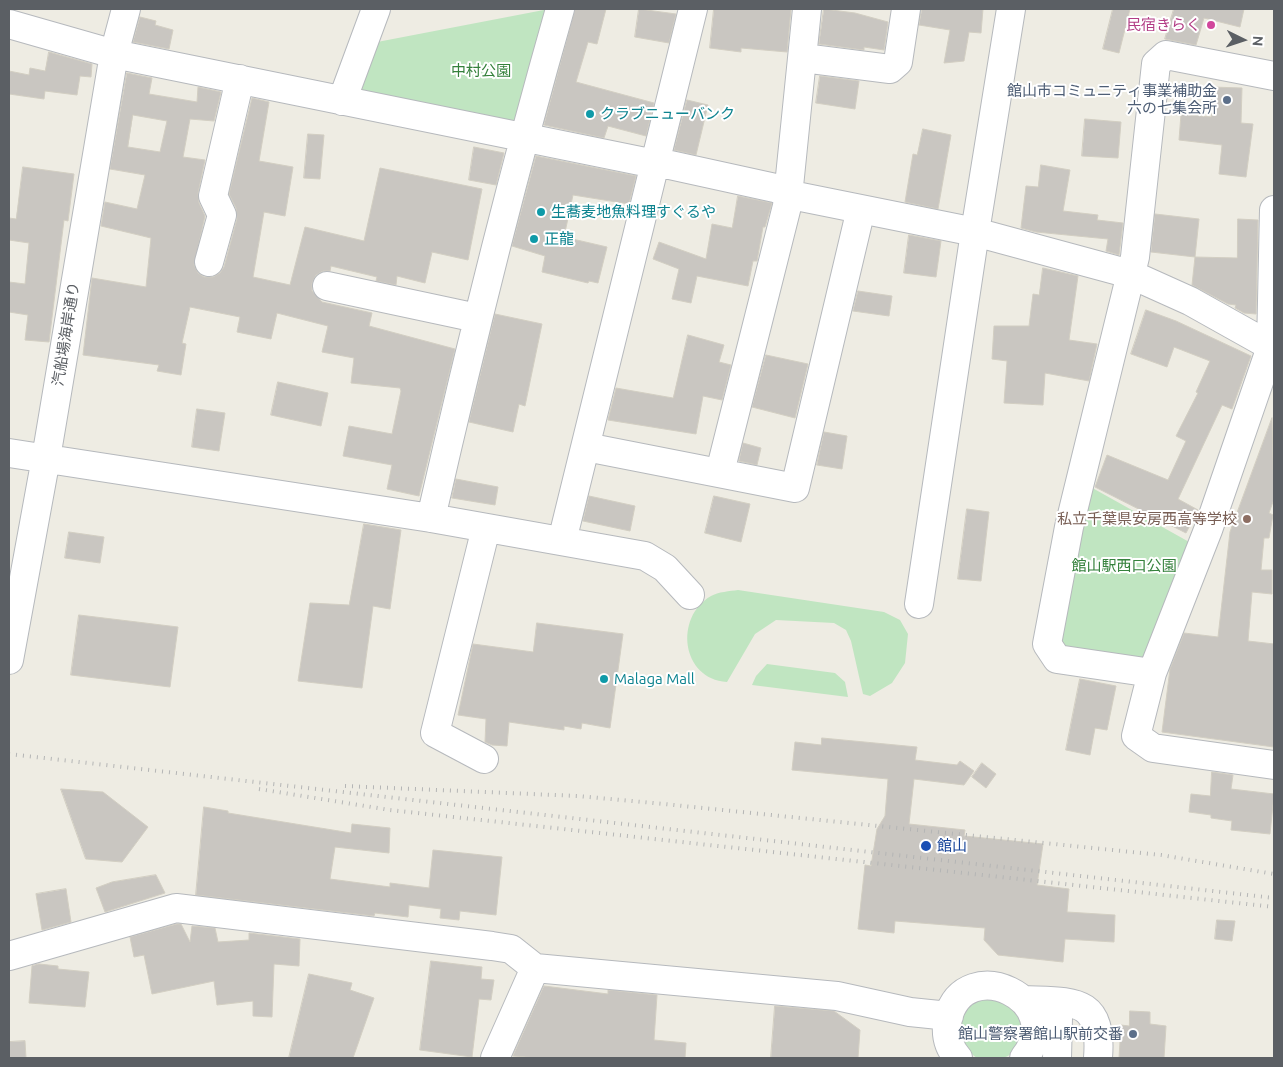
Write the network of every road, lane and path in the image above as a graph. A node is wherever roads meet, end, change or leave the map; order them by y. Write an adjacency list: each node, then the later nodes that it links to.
1 (126, 9): 9 (street, 汽船場海岸通り)
2 (376, 9): 13 (street)
3 (560, 9): 14 (street)
4 (693, 9): 15 (street)
5 (807, 9): 10 (street)
6 (906, 9): 10 (street)
7 (1011, 9): 19 (street)
8 (9, 24): 9 (street)
9 (114, 54): 12 (street); 27 (street, 汽船場海岸通り)
10 (803, 58): 16 (street)
11 (1274, 76): 21 (street)
12 (240, 78): 13 (street); 20 (street)
13 (342, 101): 14 (street)
14 (523, 138): 15 (street); 23 (street)
15 (655, 164): 16 (street); 25 (street)
16 (789, 193): 17 (street); 28 (street)
17 (861, 209): 19 (street); 28 (street)
18 (1274, 210): 24 (street)
19 (974, 232): 21 (street); 33 (street)
20 (209, 262)
21 (1130, 274): 24 (street); 35 (street)
22 (327, 286): 23 (street)
23 (477, 318): 29 (street)
24 (1272, 348): 35 (street)
25 (586, 447): 28 (street); 31 (street)
26 (9, 453): 27 (street)
27 (46, 458): 29 (street); 34 (street, 汽船場海岸通り)
28 (720, 472)
29 (431, 518): 30 (street)
30 (486, 528): 31 (street); 36 (street)
31 (562, 541): 32 (street)
32 (690, 595)
33 (919, 604)
34 (9, 660)
35 (1152, 673): 37 (street)
36 (484, 759)
37 (1274, 765)
38 (9, 956): 39 (street)
39 (535, 968): 41 (street); 43 (street)
40 (1023, 1000): 41 (street); 45 (street); 47 (street)
41 (949, 1016): 44 (street)
42 (1058, 1018): 46 (street)
43 (495, 1058)
44 (958, 1058)
45 (1024, 1058)
46 (1057, 1058)
47 (1098, 1058)

